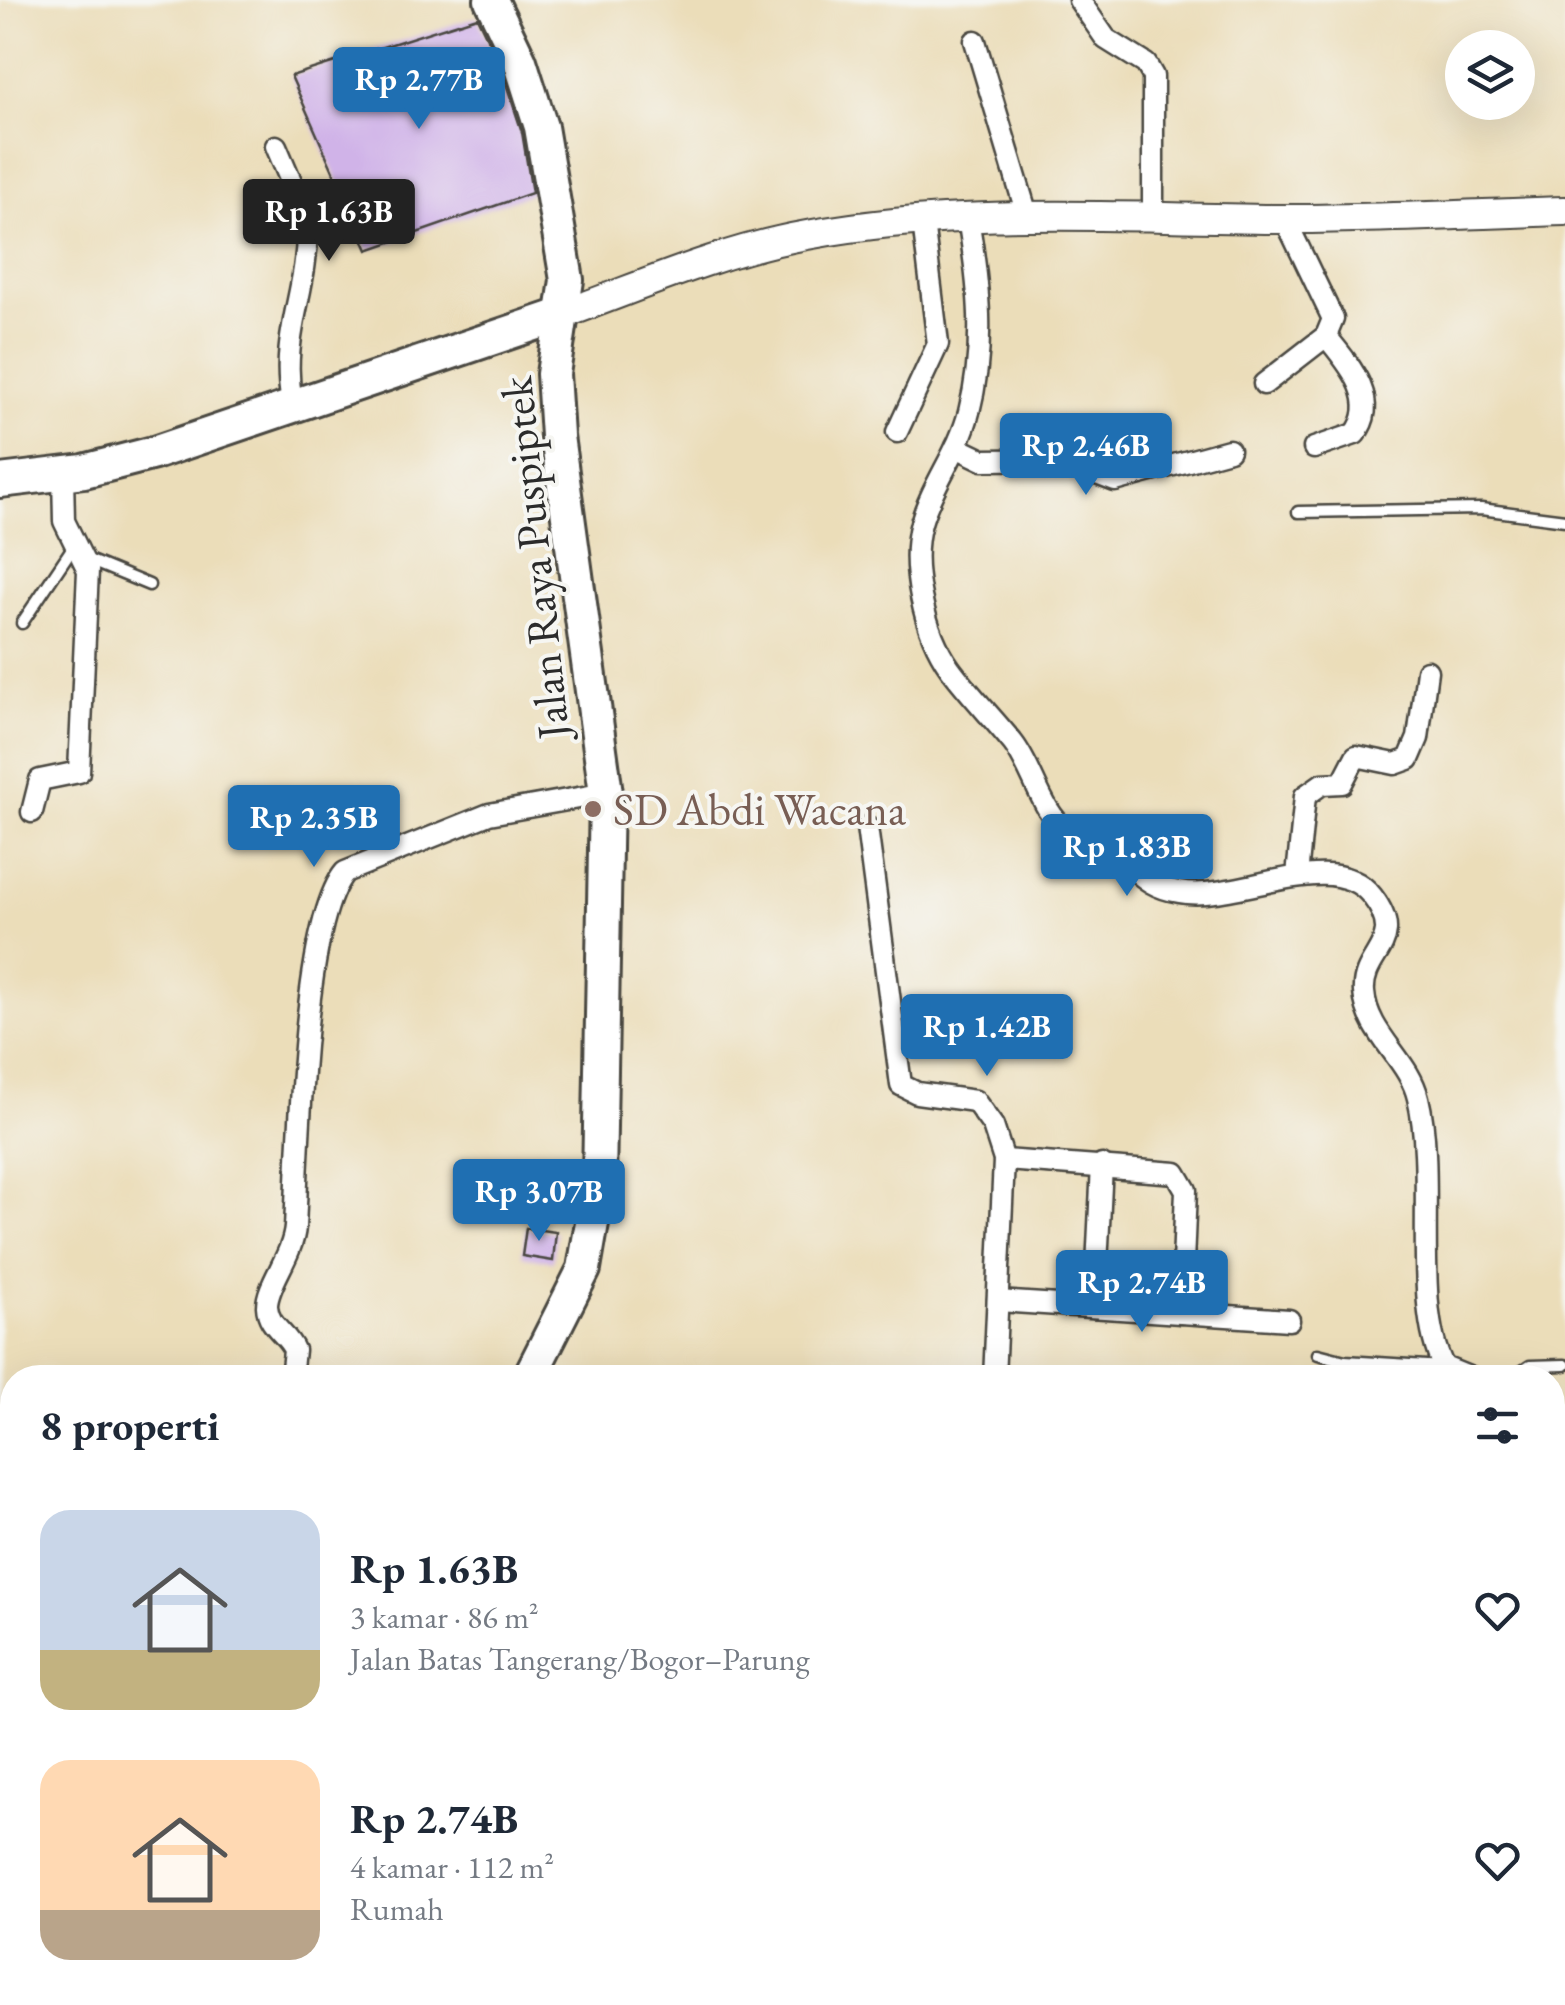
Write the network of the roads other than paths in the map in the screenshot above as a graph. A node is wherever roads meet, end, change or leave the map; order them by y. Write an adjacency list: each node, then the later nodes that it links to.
1 (491, 0): 11 (main road, Jalan Raya Puspiptek)
2 (1079, 0): 6 (street)
3 (975, 41): 8 (street)
4 (276, 146): 14 (street)
5 (1565, 211): 9 (main road)
6 (1153, 215): 8 (main road); 9 (main road)
7 (968, 218): 8 (main road); 10 (main road); 16 (street)
8 (1028, 218)
9 (1285, 218): 12 (street)
10 (923, 222): 11 (main road); 15 (street)
11 (562, 315): 14 (main road); 27 (main road, Jalan Raya Puspiptek)
12 (1326, 336): 13 (street); 17 (street)
13 (1264, 384)
14 (292, 402): 19 (main road)
15 (897, 432)
16 (956, 447): 18 (street); 30 (street)
17 (1314, 448)
18 (1229, 450)
19 (64, 474): 20 (main road); 23 (street)
20 (0, 480)
21 (1298, 512): 22 (lane)
22 (1565, 520)
23 (81, 551): 24 (lane); 25 (lane); 28 (street)
24 (148, 585)
25 (22, 623)
26 (1427, 672): 30 (street)
27 (606, 793): 38 (street); 39 (main road, Jalan Raya Puspiptek)
28 (32, 812)
29 (867, 827): 31 (street)
30 (1297, 876): 42 (street)
31 (1004, 1160): 32 (street); 33 (street)
32 (1102, 1165): 34 (street); 35 (street)
33 (998, 1302): 34 (street); 40 (street)
34 (1095, 1308): 35 (street)
35 (1181, 1313): 36 (street)
36 (1289, 1320)
37 (1318, 1354): 41 (lane)
38 (293, 1365)
39 (536, 1365)
40 (995, 1365)
41 (1404, 1365)
42 (1443, 1365)

